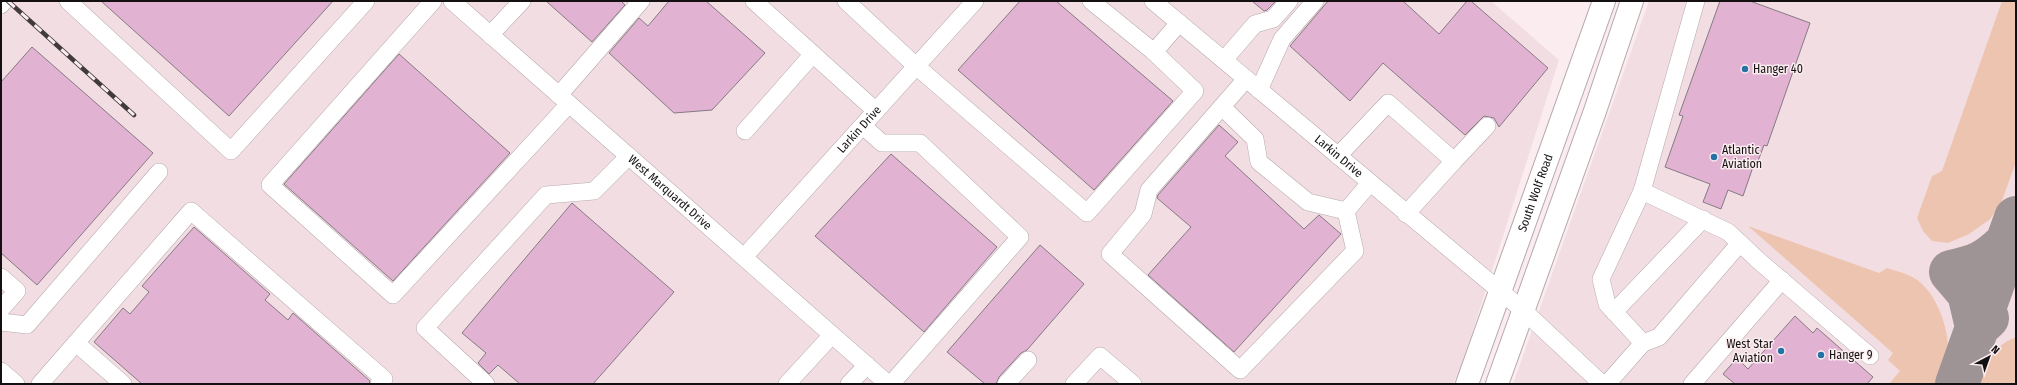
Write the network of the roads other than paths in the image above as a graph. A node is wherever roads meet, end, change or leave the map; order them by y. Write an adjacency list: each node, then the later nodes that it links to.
1 (4, 1): 18 (street)
2 (68, 1): 3 (street)
3 (366, 1)
4 (433, 1): 26 (street)
5 (452, 1): 20 (street, West Marquardt Drive)
6 (522, 1): 20 (street)
7 (641, 1): 26 (street)
8 (754, 1): 22 (street)
9 (846, 1): 24 (street)
10 (975, 1): 24 (street, Larkin Drive)
11 (1091, 1): 21 (street)
12 (1289, 1): 23 (street)
13 (1315, 1): 25 (street)
14 (1604, 1): 45 (main road, South Wolf Road)
15 (1632, 1): 47 (main road)
16 (1696, 1): 37 (street)
17 (1163, 4): 19 (street, Larkin Drive)
18 (1, 5)
19 (1179, 23): 21 (street); 23 (street, Larkin Drive)
20 (490, 35): 26 (street, West Marquardt Drive)
21 (1154, 52): 24 (street)
22 (814, 54): 28 (street); 31 (street)
23 (1224, 60): 25 (street, Larkin Drive)
24 (916, 66): 28 (street, Larkin Drive)
25 (1252, 84): 27 (street); 33 (street, Larkin Drive)
26 (564, 99): 32 (street, West Marquardt Drive)
27 (1222, 107): 38 (street); 38 (street)
28 (876, 111): 29 (street, Larkin Drive)
29 (863, 126): 42 (street, Larkin Drive); 64 (street)
30 (1486, 126): 34 (street)
31 (745, 131)
32 (629, 156): 42 (street, West Marquardt Drive); 61 (street)
33 (1338, 156): 34 (street); 36 (street, Larkin Drive)
34 (1454, 161): 39 (street)
35 (159, 172): 49 (street)
36 (1370, 184): 38 (street); 39 (street, Larkin Drive)
37 (1642, 191): 40 (street); 48 (street)
38 (1346, 211)
39 (1406, 214): 45 (street, Larkin Drive)
40 (1703, 219): 41 (street); 48 (street)
41 (1740, 243): 44 (street); 52 (street)
42 (744, 257): 50 (street, West Marquardt Drive)
43 (1, 277): 46 (street)
44 (1782, 280): 53 (street); 72 (street)
45 (1501, 292): 47 (street, Larkin Drive); 68 (main road, South Wolf Road)
46 (1, 309)
47 (1524, 311): 69 (main road); 70 (street, Larkin Drive)
48 (1614, 312): 52 (street)
49 (1, 322)
50 (832, 334): 55 (street, West Marquardt Drive); 62 (street)
51 (76, 343): 58 (street); 59 (street); 60 (street)
52 (1643, 343): 71 (street)
53 (1870, 356)
54 (1028, 360): 65 (street)
55 (867, 365): 63 (street); 64 (street, West Marquardt Drive)
56 (1, 371): 57 (street)
57 (16, 384)
58 (40, 384)
59 (123, 384)
60 (380, 384)
61 (486, 384)
62 (787, 384)
63 (849, 384)
64 (889, 384)
65 (1006, 384)
66 (1074, 384): 67 (street)
67 (1133, 384)
68 (1467, 384)
69 (1497, 384)
70 (1602, 384)
71 (1607, 384)
72 (1692, 384)

